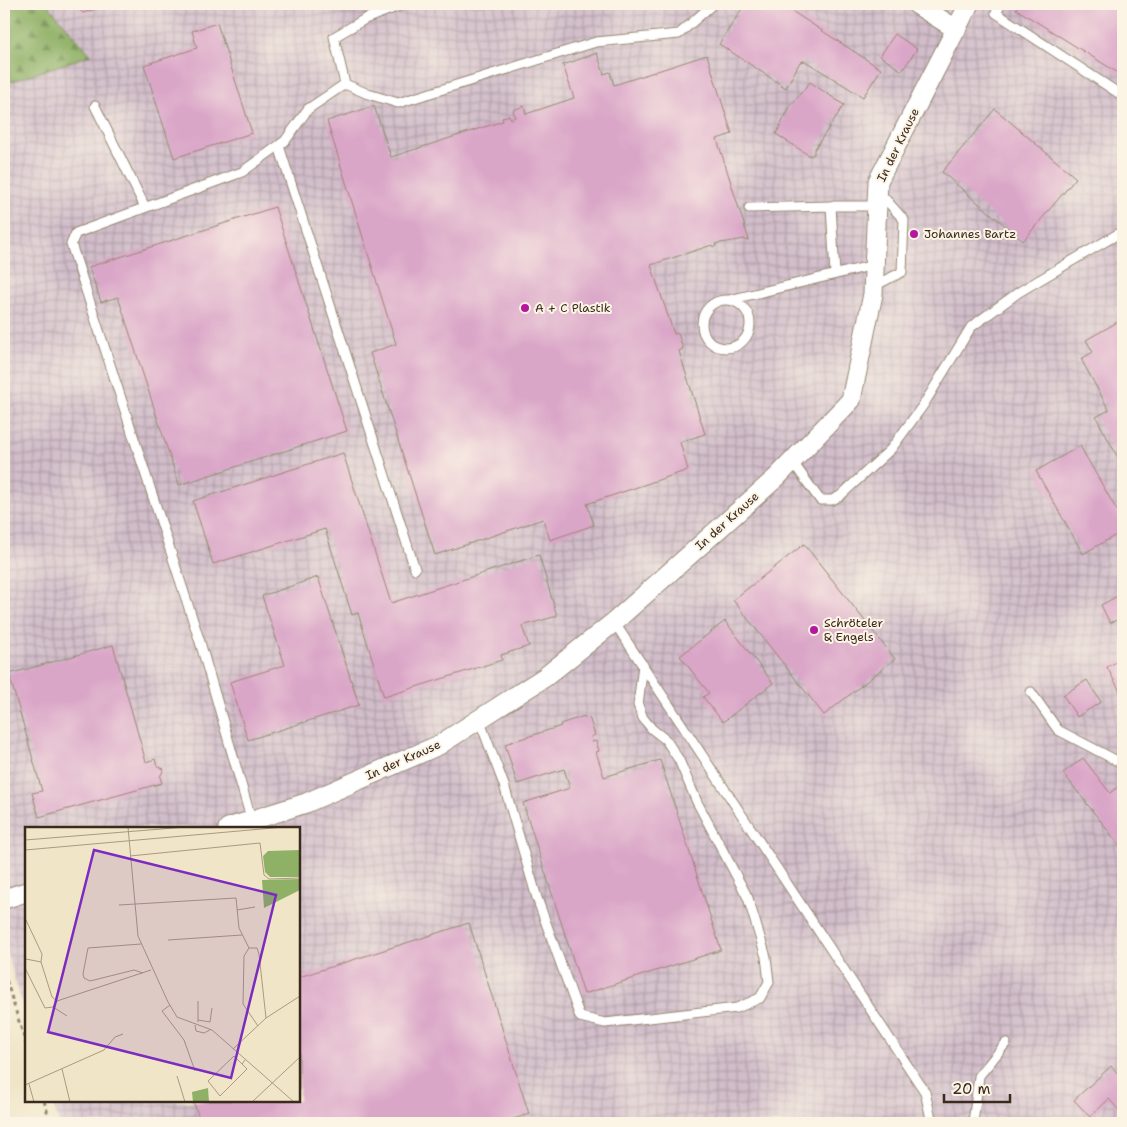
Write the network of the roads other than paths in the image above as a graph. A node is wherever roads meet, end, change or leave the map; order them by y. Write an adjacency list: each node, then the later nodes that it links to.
1 (404, 4): 7 (lane)
2 (713, 4): 7 (lane)
3 (916, 4): 6 (street)
4 (969, 4): 6 (street, In der Krause)
5 (1001, 4): 8 (lane)
6 (956, 29): 11 (street, In der Krause)
7 (345, 84): 10 (lane)
8 (1123, 96)
9 (95, 106): 13 (lane)
10 (279, 146): 13 (lane); 21 (lane)
11 (877, 198): 12 (lane); 16 (street, In der Krause); 18 (lane)
12 (831, 206): 14 (lane); 17 (lane)
13 (145, 207): 27 (lane)
14 (749, 208)
15 (1123, 231): 20 (lane)
16 (874, 265): 17 (lane); 18 (street, In der Krause)
17 (835, 274): 19 (lane)
18 (874, 286): 20 (street, In der Krause)
19 (729, 300): 19 (lane)
20 (792, 461): 22 (street, In der Krause)
21 (415, 569)
22 (614, 622): 23 (lane); 25 (street, In der Krause)
23 (642, 665): 25 (lane); 32 (lane)
24 (1031, 692): 26 (lane)
25 (479, 719): 27 (street, In der Krause)
26 (1123, 764)
27 (253, 825): 28 (street, In der Krause)
28 (236, 827)
29 (25, 892): 30 (street)
30 (4, 899)
31 (1006, 1043): 33 (lane)
32 (932, 1123)
33 (973, 1123)

